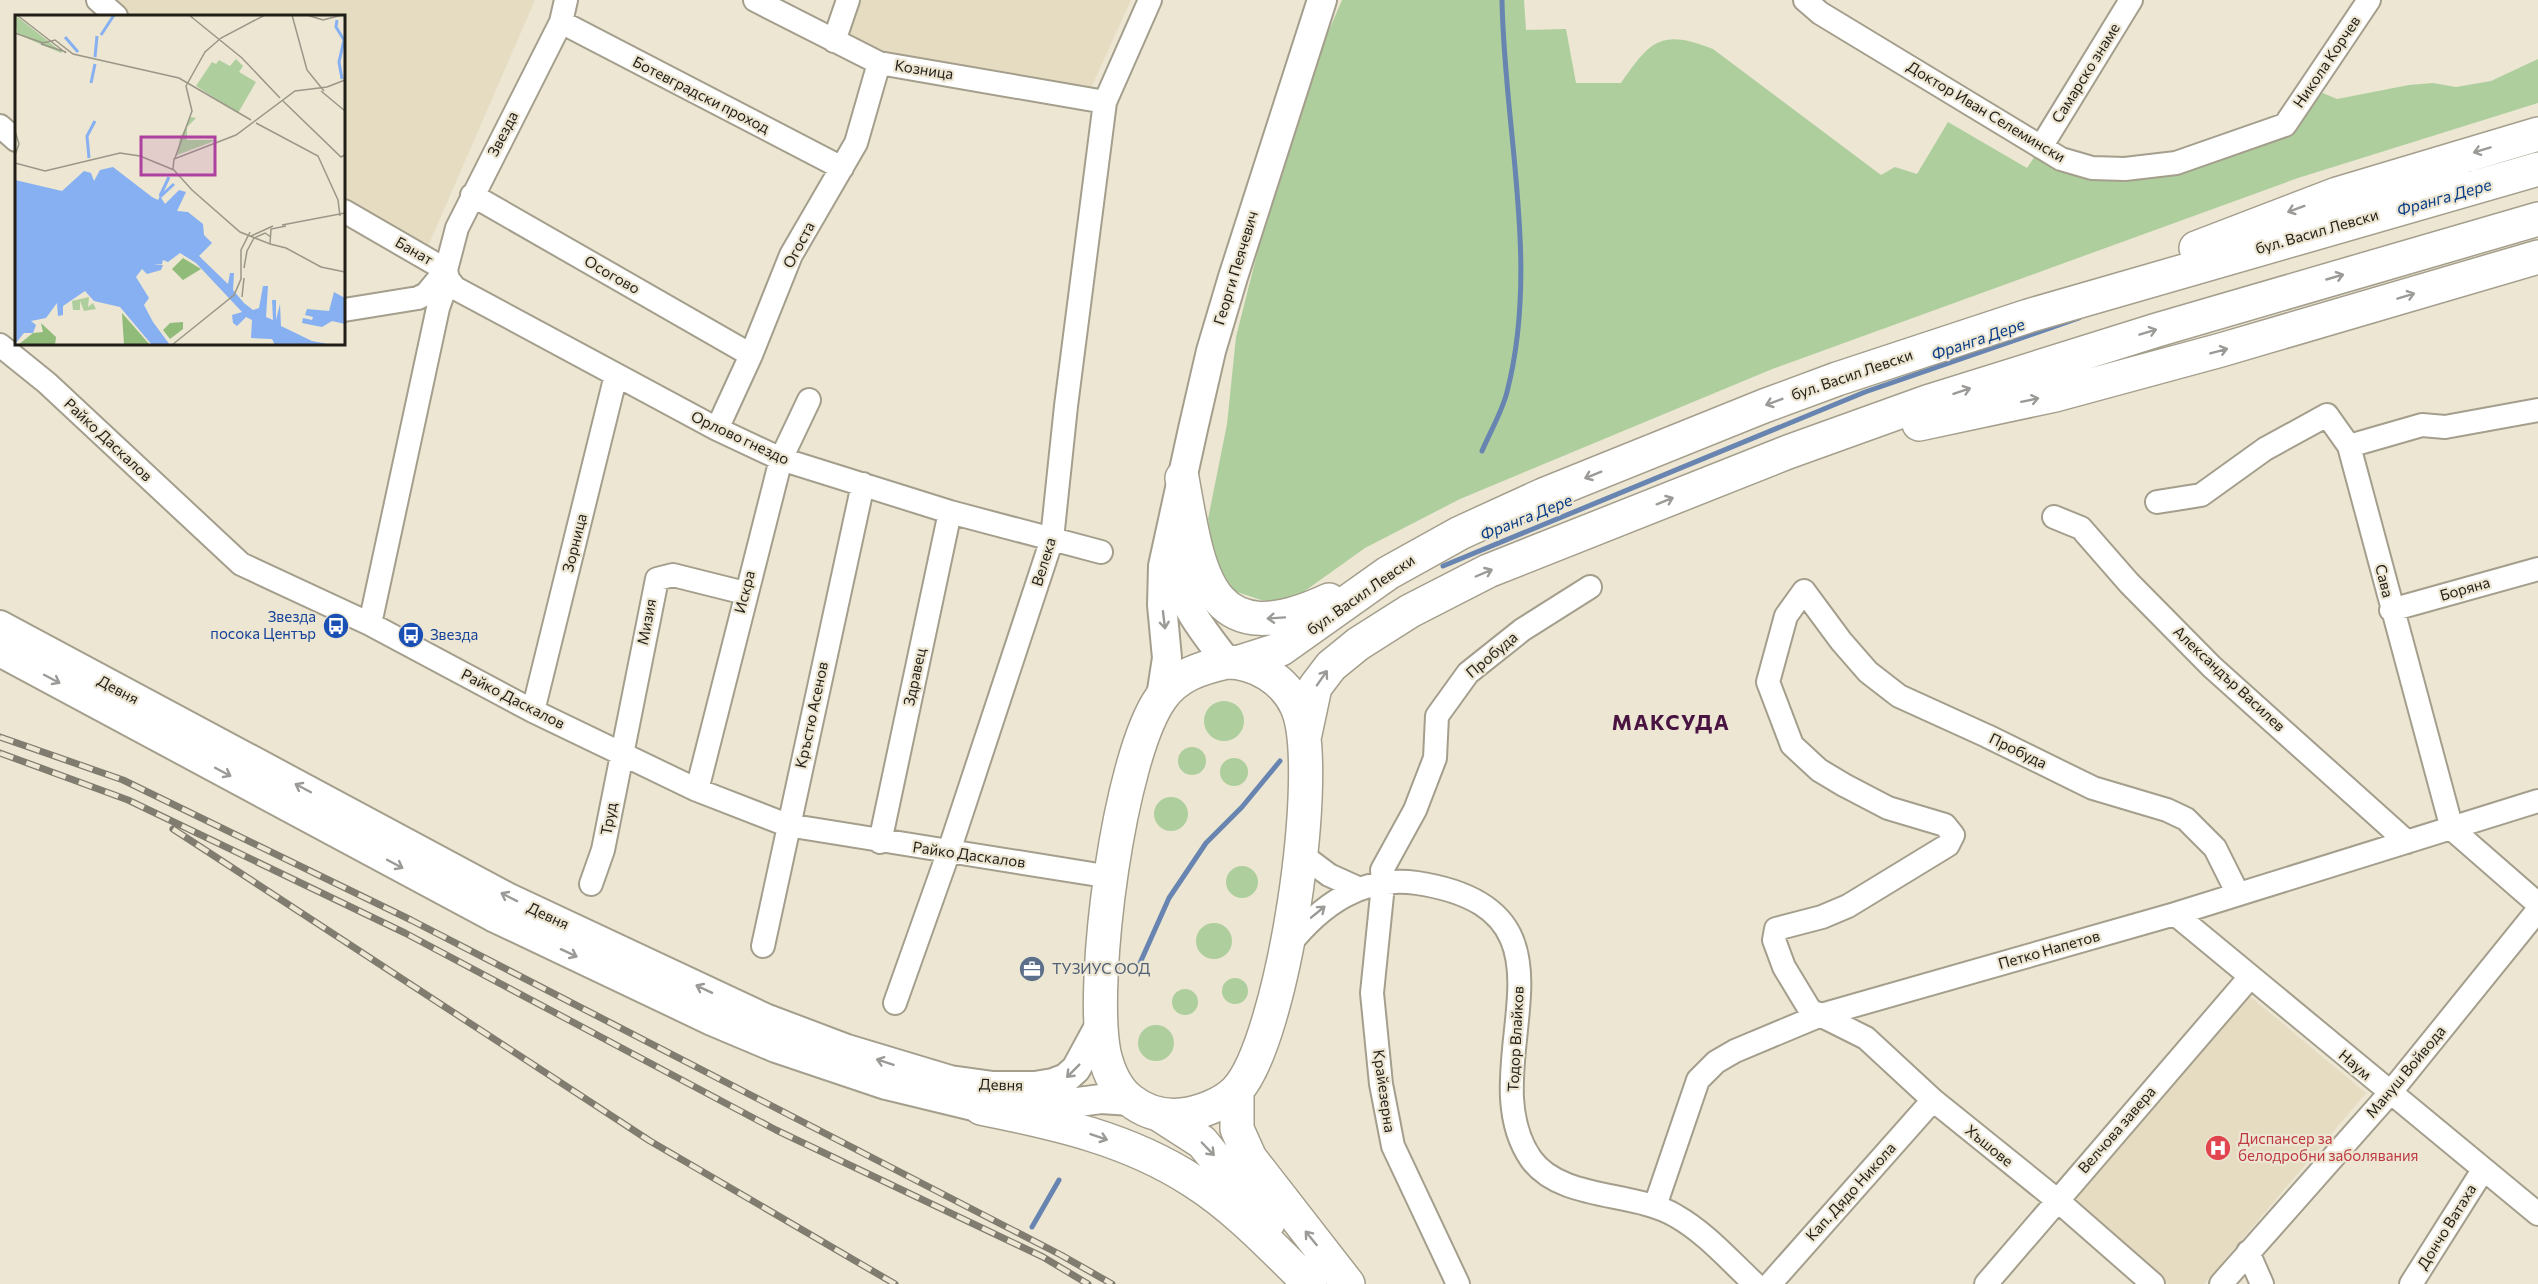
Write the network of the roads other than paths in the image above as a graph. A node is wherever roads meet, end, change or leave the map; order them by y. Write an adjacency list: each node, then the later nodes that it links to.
1 (98, 0): 10 (street)
2 (566, 0): 11 (street, Звезда)
3 (755, 0): 12 (street, Козница)
4 (848, 0): 12 (street)
5 (1150, 0): 14 (street, Велека)
6 (1322, 0): 38 (main road, Георги Пеячевич)
7 (2131, 0): 19 (street, Самарско знаме)
8 (2370, 0): 15 (street, Никола Корчев)
9 (1818, 4): 19 (street, Доктор Иван Селемински)
10 (115, 15)
11 (561, 22): 20 (street, Ботевградски проход); 22 (street, Звезда)
12 (834, 41): 13 (street, Козница)
13 (879, 63): 14 (street, Козница); 20 (street, Огоста)
14 (1105, 102): 43 (street, Велека)
15 (2285, 125): 19 (street, Доктор Иван Селемински)
16 (0, 126): 18 (street)
17 (2538, 134): 28 (highway, one-way to 28)
18 (15, 139)
19 (2041, 147)
20 (842, 168): 30 (street, Огоста)
21 (2538, 169): 28 (highway, бул. Васил Левски)
22 (472, 195): 26 (street, Звезда); 30 (street, Осогово)
23 (345, 212): 26 (street, Банат)
24 (2538, 219): 36 (highway, one-way to 24)
25 (2538, 257): 36 (highway, one-way to 25)
26 (447, 274): 27 (street, Банат); 31 (street, Орлово гнездо); 52 (street, Звезда)
27 (345, 310)
28 (2028, 316): 47 (highway, бул. Васил Левски, one-way to 47)
29 (0, 345): 52 (street, Райко Даскалов)
30 (751, 356): 34 (street, Огоста)
31 (616, 375): 34 (street, Орлово гнездо); 57 (street, Зорница)
32 (809, 399): 37 (street, Искра)
33 (2538, 410): 35 (street)
34 (717, 429): 37 (street, Орлово гнездо)
35 (2349, 446): 40 (street, Сава); 51 (street, Сава)
36 (1788, 452): 58 (highway, one-way to 36)
37 (781, 459): 39 (street, Орлово гнездо); 50 (street, Искра)
38 (1182, 478): 44 (main road, Георги Пеячевич); 47 (highway, one-way to 38)
39 (862, 484): 41 (street, Орлово гнездо); 62 (street, Кръстю Асенов)
40 (2157, 502)
41 (951, 512): 43 (street, Орлово гнездо); 64 (street, Здравец)
42 (2054, 517): 65 (street, Александър Василев)
43 (1052, 539): 45 (street, Орлово гнездо); 66 (street, Велека)
44 (1169, 541): 55 (main road, Георги Пеячевич); 56 (main road, Георги Пеячевич, one-way to 56)
45 (1101, 552)
46 (2538, 569): 51 (street, Боряна)
47 (1388, 573): 55 (highway, бул. Васил Левски)
48 (1590, 586): 70 (street, Прoбудa)
49 (1804, 591): 72 (street, Прoбудa); 80 (street, Хъшове)
50 (745, 592): 59 (street, Мизия); 60 (street, Искра)
51 (2391, 610): 63 (street, Сава)
52 (370, 624): 57 (street, Райко Даскалов)
53 (0, 625): 81 (main road, Девня, one-way to 53)
54 (0, 652): 86 (main road, Девня, one-way to 86)
55 (1233, 662): 56 (highway, бул. Васил Левски); 58 (highway)
56 (1161, 697): 68 (highway)
57 (533, 711): 59 (street, Райко Даскалов)
58 (1305, 734): 67 (highway)
59 (621, 754): 60 (street, Райко Даскалов); 69 (street, Труд)
60 (696, 790): 62 (street, Райко Даскалов)
61 (2538, 801): 63 (street, Петко Напетов)
62 (787, 825): 64 (street, Райко Даскалов); 76 (street, Кръстю Асенов)
63 (2452, 829): 65 (street, Петко Напетов); 73 (street)
64 (880, 842): 66 (street, Райко Даскалов)
65 (2407, 842): 72 (street, Петко Напетов)
66 (949, 851): 68 (street, Райко Даскалов); 79 (street, Велека)
67 (1301, 854): 71 (street); 77 (highway)
68 (1111, 877): 81 (highway)
69 (591, 884)
70 (1383, 885): 71 (street, Тодор Влайков); 90 (street, Тодор Влайков); 95 (street, Кpaйeзepнa)
71 (1360, 888): 77 (street, Тодор Влайков, one-way to 71)
72 (2238, 894): 75 (street, Петко Напетов)
73 (2538, 904)
74 (2538, 910): 83 (street, Mануш Войвода)
75 (2175, 914): 78 (street, Наум); 80 (street, Петко Напетов)
76 (763, 946)
77 (1286, 948): 82 (highway)
78 (2250, 977): 83 (street, Наум); 89 (street, Велчова завера)
79 (896, 1003)
80 (1821, 1015): 84 (street, Хъшове); 90 (street, Петко Напетов)
81 (1102, 1021): 85 (highway)
82 (1237, 1090): 87 (highway); 94 (highway, one-way to 82)
83 (2390, 1093): 88 (street, Наум); 92 (street, Mануш Войвода)
84 (1933, 1100): 89 (street, Хъшове); 97 (street, Кап. Дядо Никола)
85 (1131, 1101): 86 (main road, Девня); 87 (highway)
86 (981, 1108): 93 (highway, one-way to 93)
87 (1160, 1115): 93 (highway, one-way to 93)
88 (2483, 1170): 91 (street, Наум); 102 (street, Дончо Ватаха)
89 (2057, 1200): 98 (street, Велчова завера); 99 (street, Хъшове)
90 (1655, 1206): 96 (street, Тодор Влайков)
91 (2538, 1214)
92 (2248, 1252): 100 (street, Mануш Войвода); 101 (street)
93 (1311, 1284)
94 (1348, 1284)
95 (1458, 1284)
96 (1755, 1284)
97 (1770, 1284)
98 (1986, 1284)
99 (2153, 1284)
100 (2221, 1284)
101 (2262, 1284)
102 (2411, 1284)

